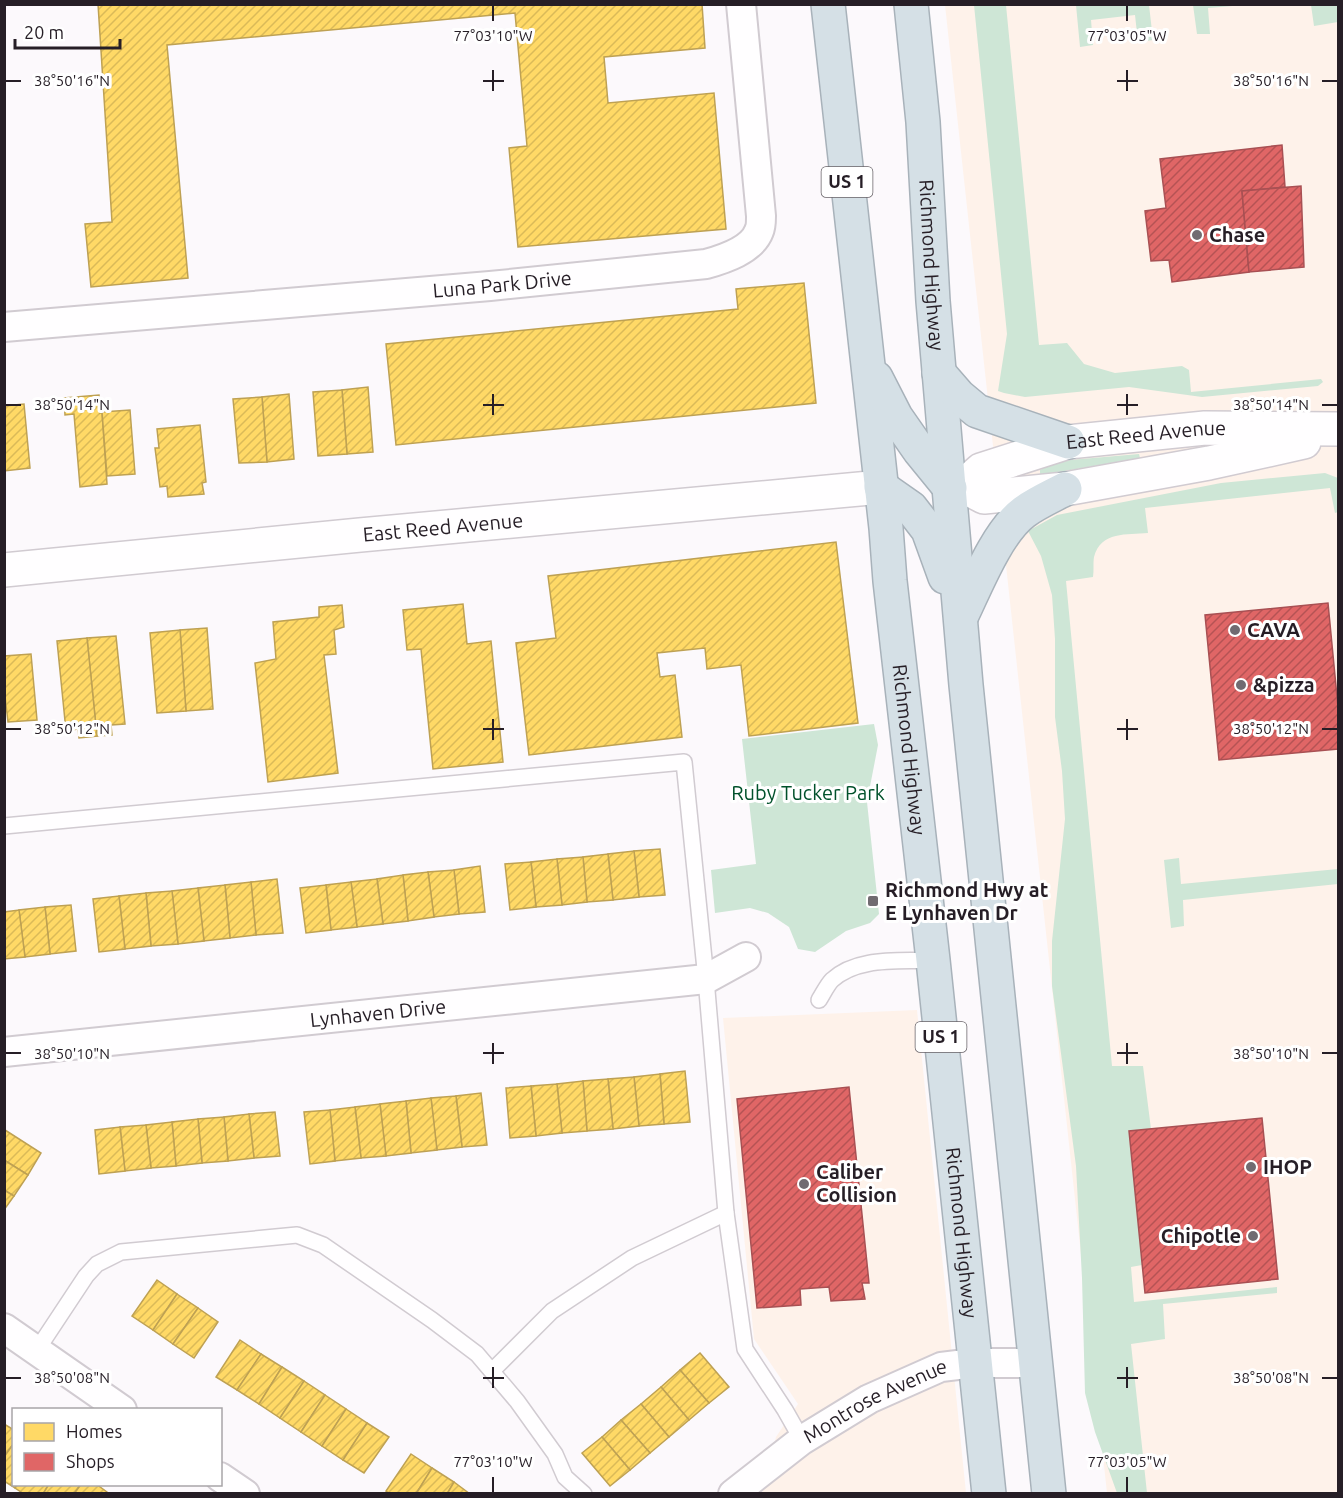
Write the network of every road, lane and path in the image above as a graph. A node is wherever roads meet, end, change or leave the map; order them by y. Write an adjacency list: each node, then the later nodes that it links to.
1 (741, 4): 4 (street, Luna Park Drive)
2 (828, 4): 5 (highway, Richmond Highway / US 1)
3 (911, 4): 6 (highway, Richmond Highway)
4 (4, 327)
5 (866, 359): 11 (highway); 12 (highway, Richmond Highway / US 1)
6 (939, 374): 7 (highway, Richmond Highway); 10 (highway)
7 (943, 408): 11 (highway); 13 (highway, Richmond Highway)
8 (1338, 429): 10 (street, East Reed Avenue)
9 (1338, 435): 14 (street, East Reed Avenue)
10 (1068, 442): 13 (street, East Reed Avenue)
11 (919, 450): 12 (highway); 13 (highway)
12 (881, 487): 15 (highway); 16 (highway, Richmond Highway / US 1); 17 (street, East Reed Avenue)
13 (957, 487): 14 (street, East Reed Avenue); 15 (highway); 18 (highway, Richmond Highway)
14 (1065, 489): 18 (highway)
15 (911, 508): 16 (highway); 18 (highway)
16 (886, 528): 21 (highway, Richmond Highway / US 1)
17 (4, 570)
18 (960, 619): 29 (highway, Richmond Highway)
19 (4, 826): 22 (lane)
20 (746, 957): 22 (street, Lynhaven Drive)
21 (933, 960): 23 (lane); 28 (highway, Richmond Highway / US 1)
22 (706, 979): 24 (street, Lynhaven Drive); 25 (lane)
23 (819, 1000)
24 (4, 1052)
25 (726, 1213): 30 (lane); 32 (lane)
26 (4, 1328): 27 (street)
27 (37, 1350): 30 (lane); 31 (street)
28 (974, 1363): 29 (street, Montrose Avenue); 32 (street, Montrose Avenue); 37 (highway, Richmond Highway / US 1)
29 (1036, 1363): 38 (highway, Richmond Highway)
30 (492, 1371): 35 (lane)
31 (119, 1408)
32 (802, 1440): 36 (street, Montrose Avenue)
33 (222, 1478): 34 (street)
34 (245, 1494)
35 (584, 1494)
36 (733, 1494)
37 (989, 1494)
38 (1049, 1494)

